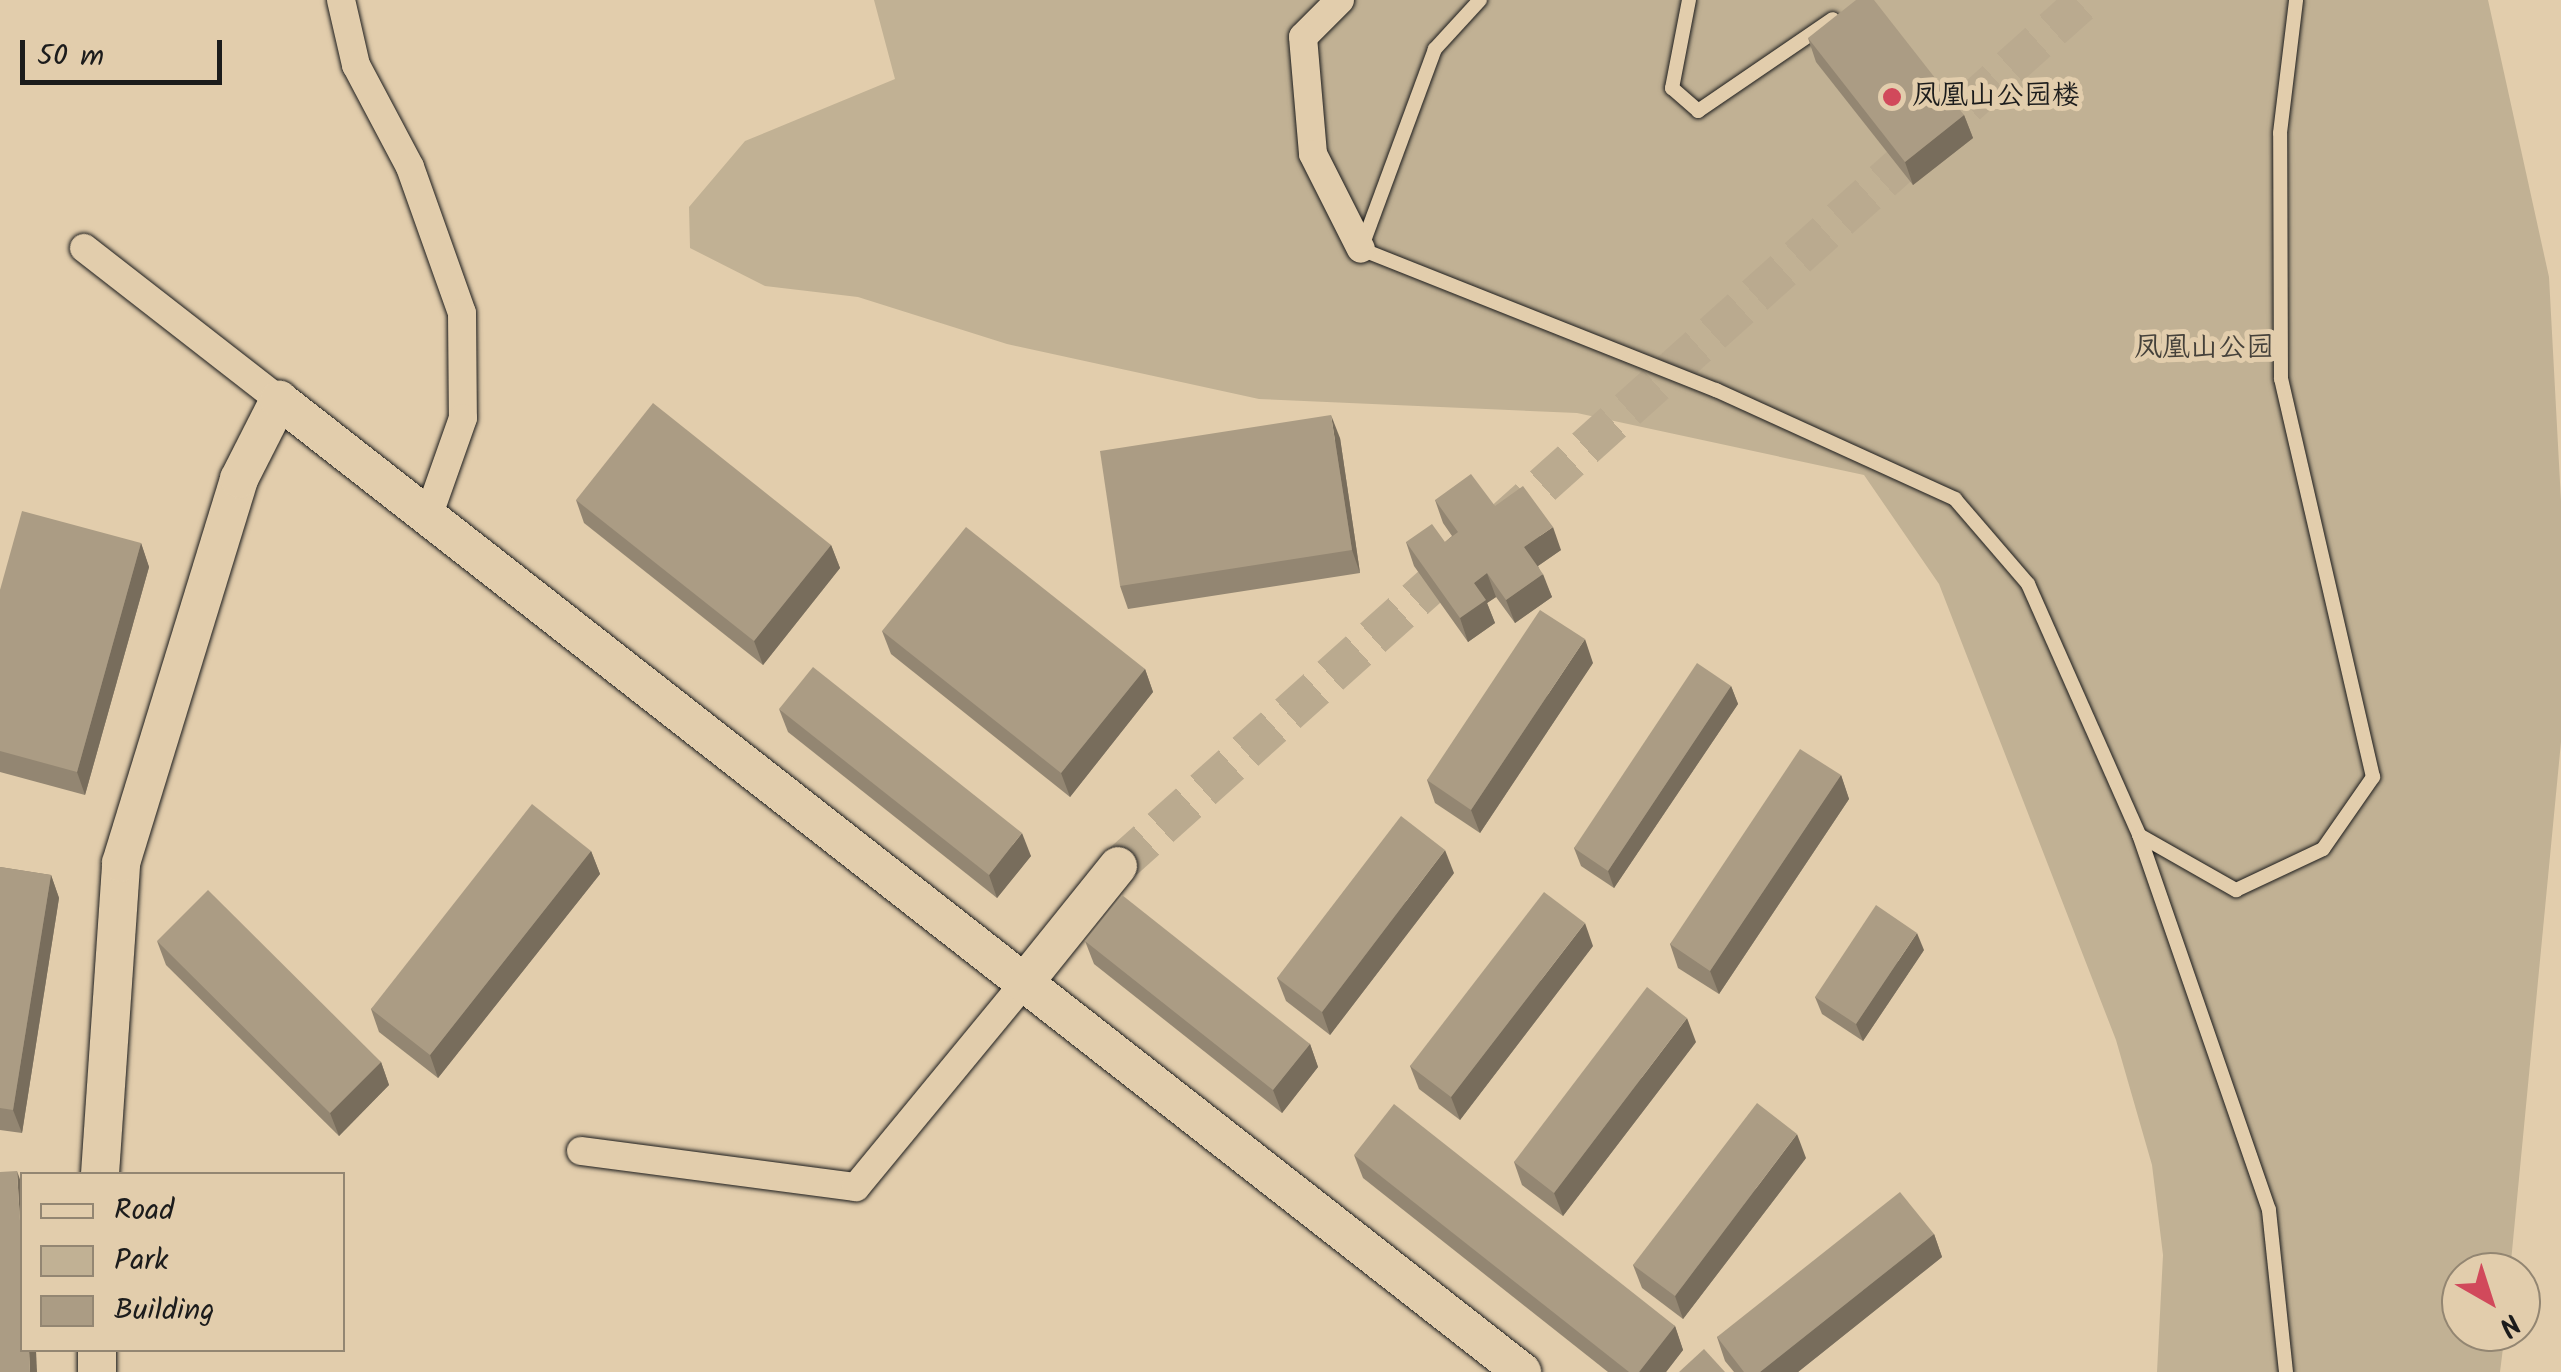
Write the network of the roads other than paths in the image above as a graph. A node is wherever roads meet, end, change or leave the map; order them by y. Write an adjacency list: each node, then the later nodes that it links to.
1 (341, 0): 10 (street)
2 (1340, 0): 8 (street)
3 (1480, 0): 8 (lane)
4 (1690, 0): 6 (lane)
5 (2296, 0): 11 (lane)
6 (1834, 20)
7 (84, 248): 9 (street)
8 (1361, 249): 11 (lane)
9 (279, 400): 10 (street); 15 (street)
10 (428, 518): 13 (street)
11 (2139, 836): 17 (lane)
12 (1118, 866): 13 (street)
13 (1024, 983): 14 (street); 16 (street)
14 (581, 1151)
15 (100, 1172)
16 (1522, 1372)
17 (2286, 1372)

